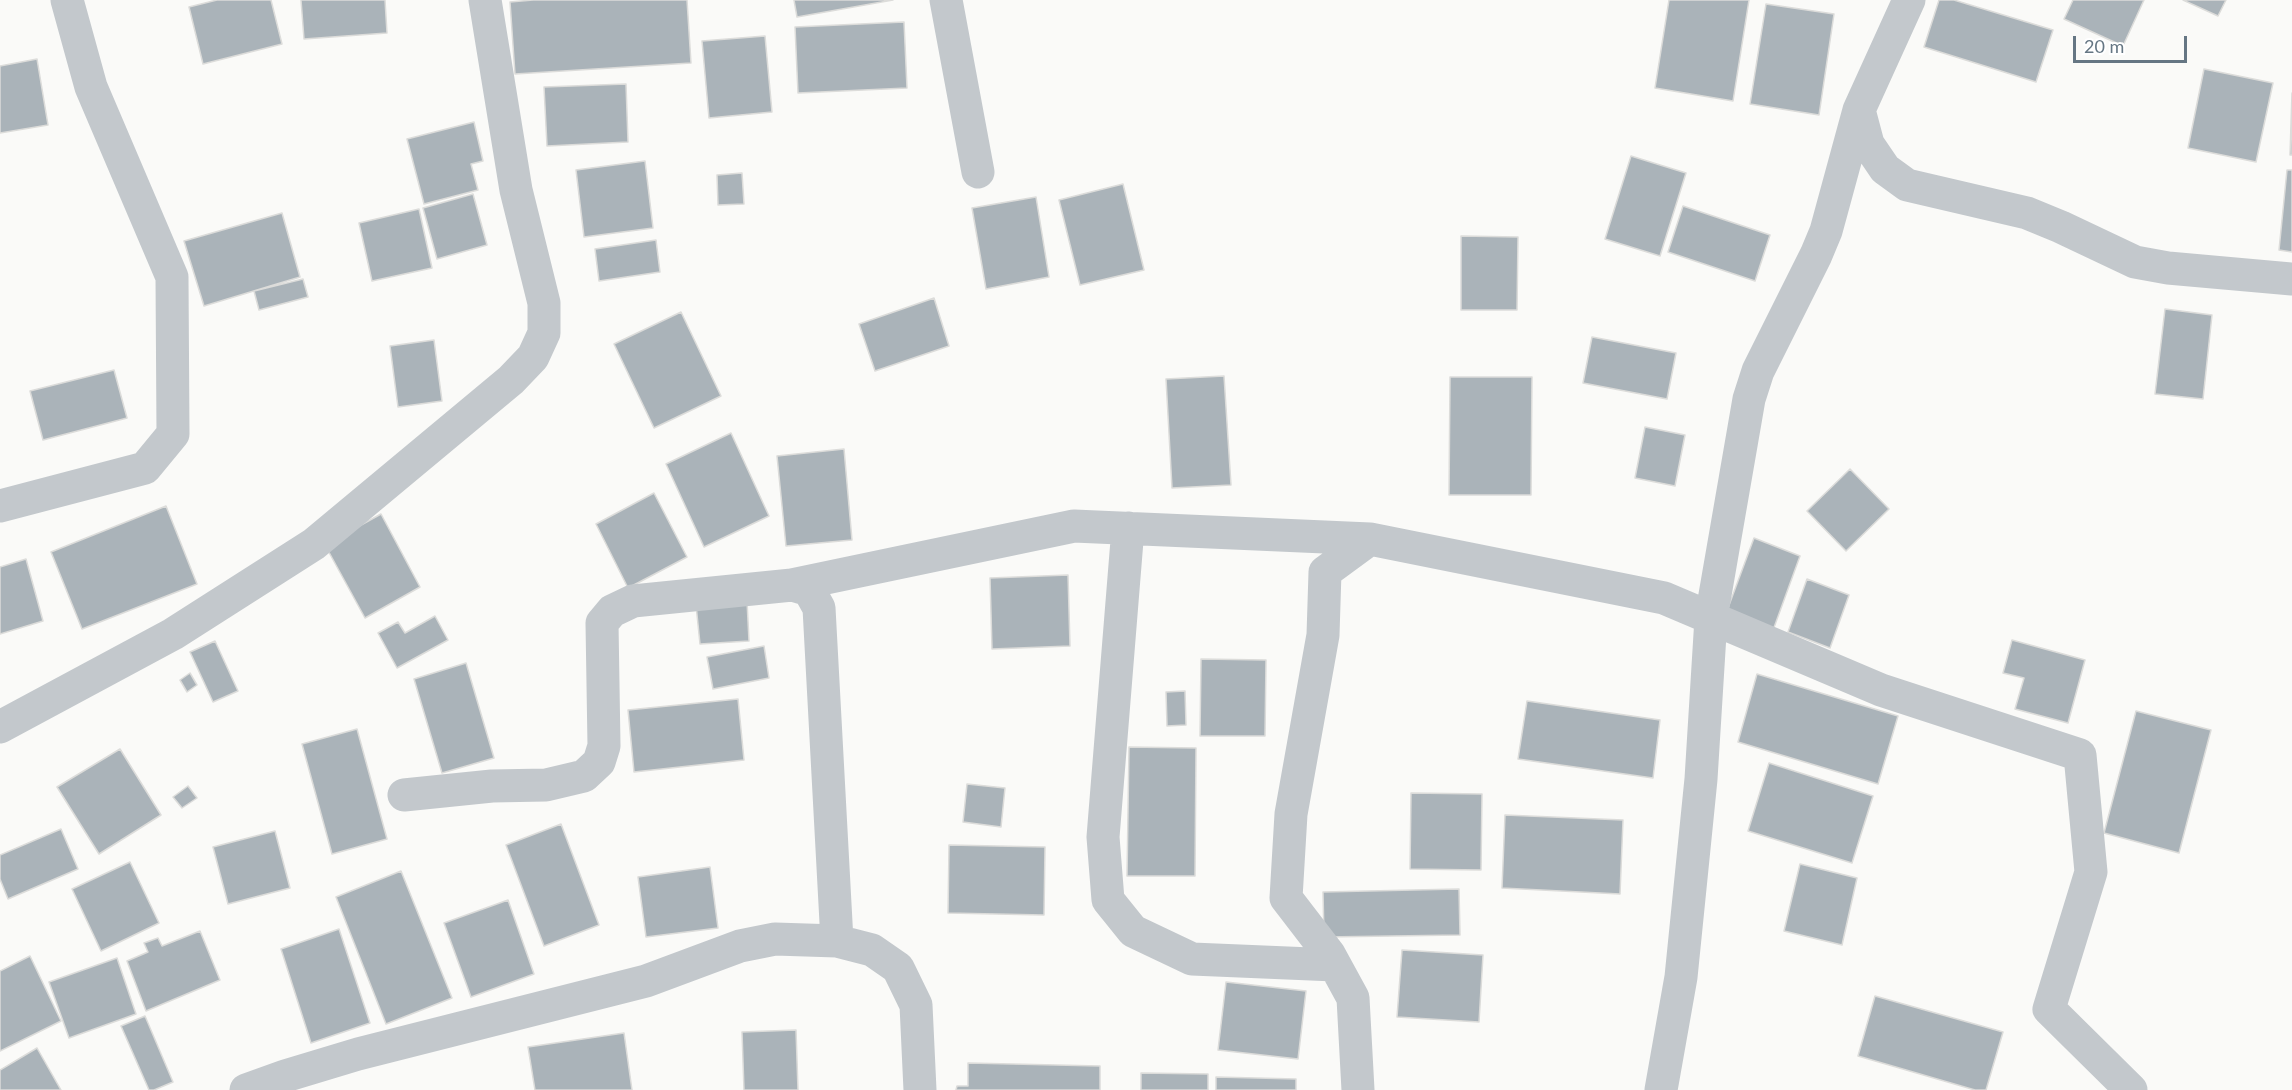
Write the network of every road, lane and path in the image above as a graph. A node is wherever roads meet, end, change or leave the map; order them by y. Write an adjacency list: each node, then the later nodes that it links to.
1 (67, 0): 8 (street)
2 (485, 0): 13 (street)
3 (946, 0): 6 (street)
4 (1909, 0): 5 (street)
5 (1859, 110): 7 (street); 12 (street)
6 (978, 172)
7 (2292, 279)
8 (0, 506)
9 (1128, 528): 10 (street); 11 (street); 16 (street)
10 (1370, 539): 12 (street); 16 (street)
11 (792, 585): 14 (street); 15 (street)
12 (1712, 618): 20 (street); 21 (street)
13 (0, 727)
14 (404, 795)
15 (837, 941): 17 (street); 18 (street)
16 (1335, 965): 19 (street)
17 (246, 1090)
18 (920, 1090)
19 (1358, 1090)
20 (1661, 1090)
21 (2131, 1090)

